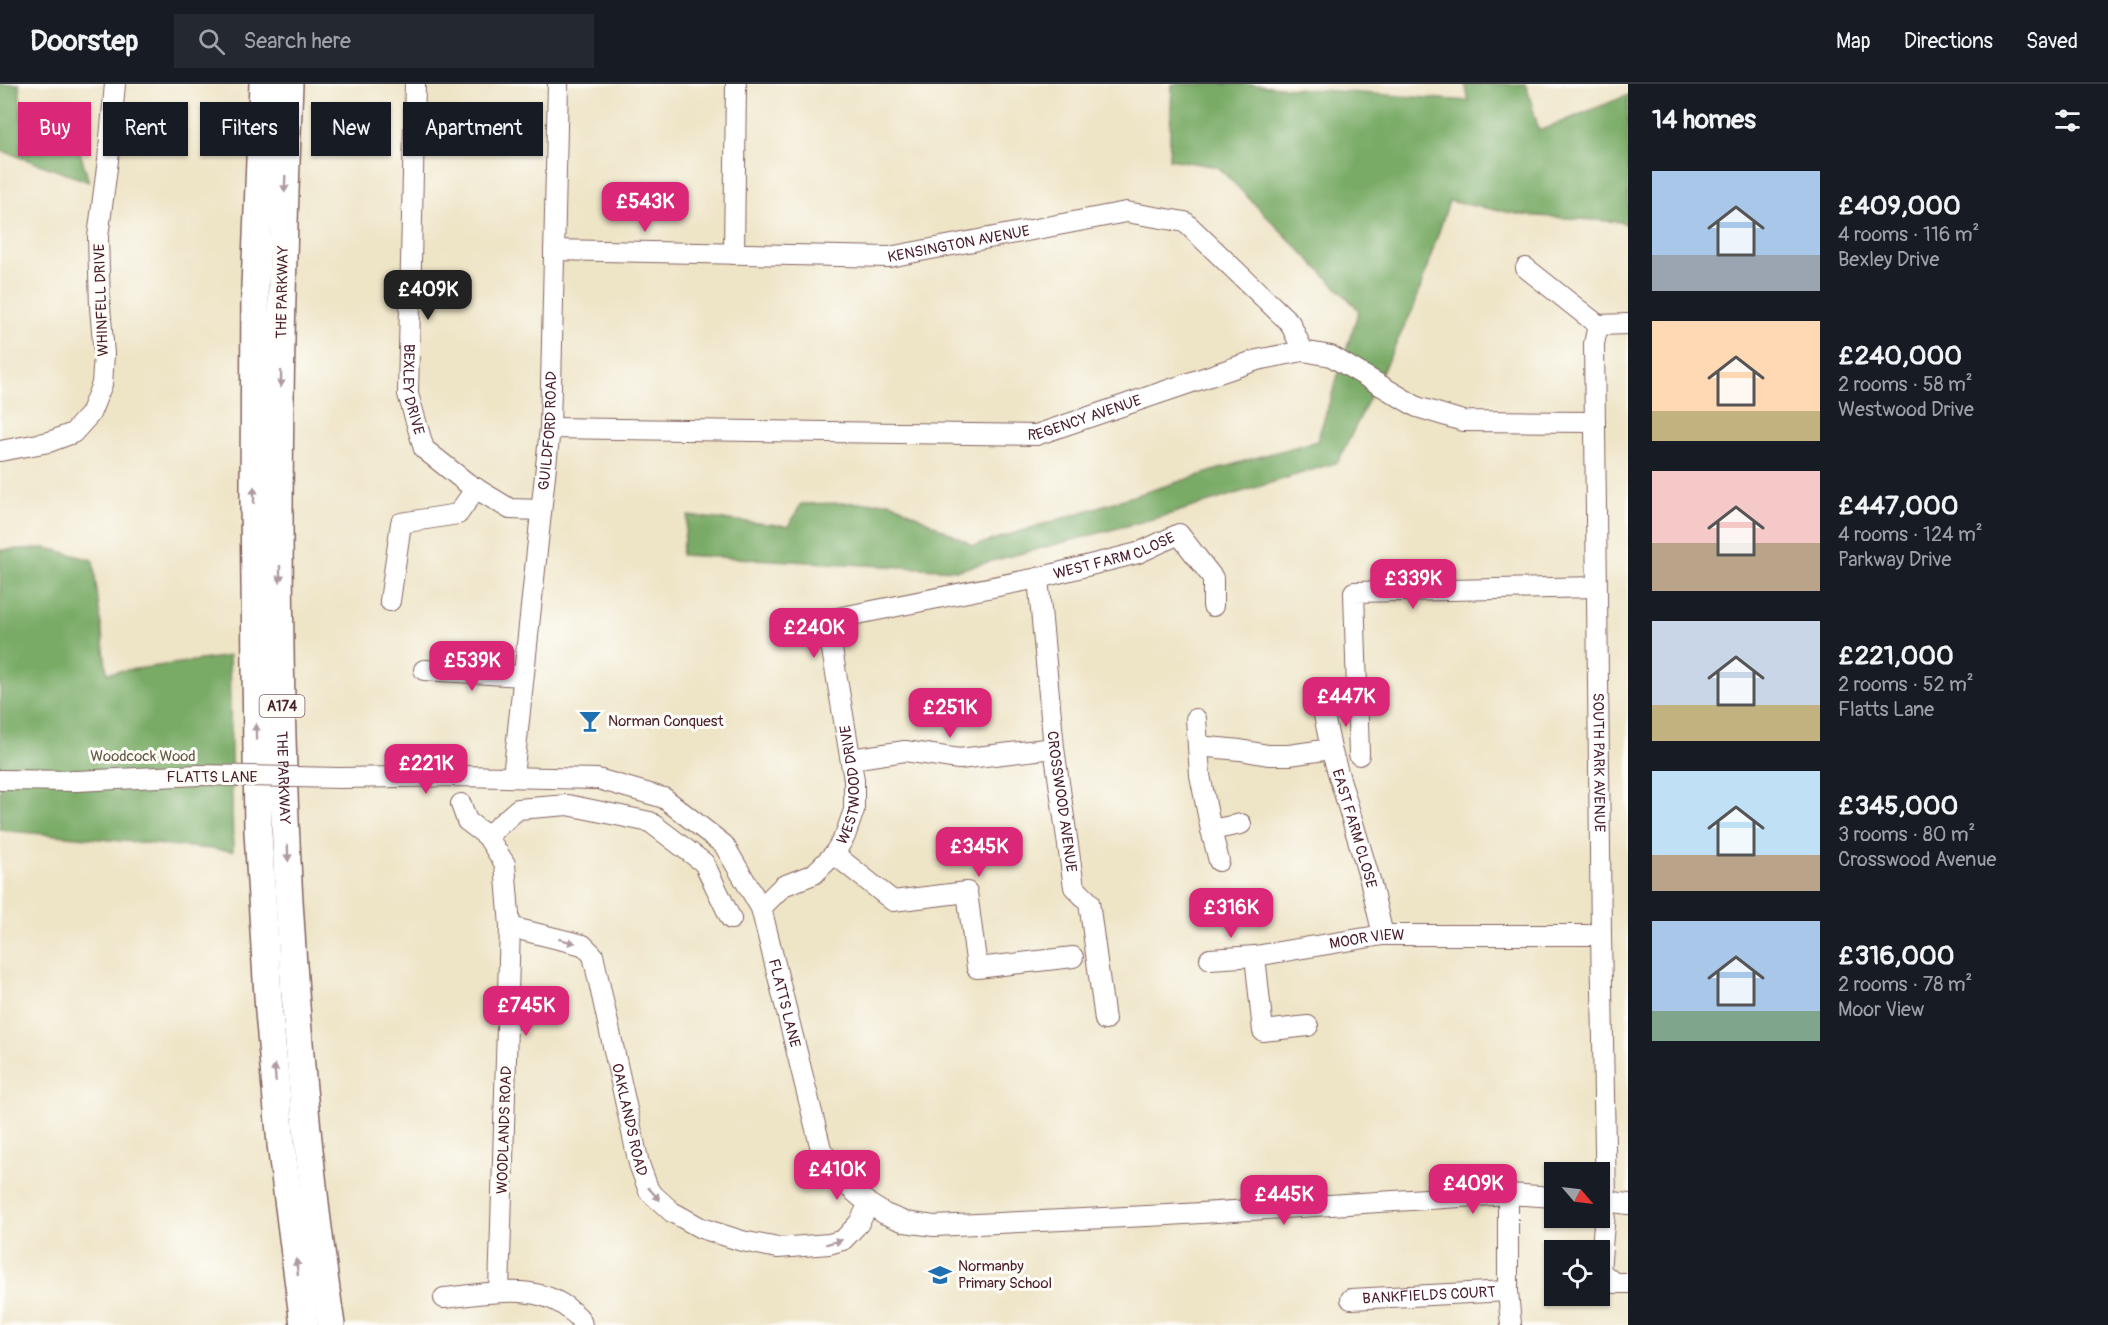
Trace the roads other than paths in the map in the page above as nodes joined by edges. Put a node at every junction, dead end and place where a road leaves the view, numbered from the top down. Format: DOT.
graph roads {
  1 [pos="115,84"];
  2 [pos="263,84"];
  3 [pos="289,84"];
  4 [pos="416,84"];
  5 [pos="558,84"];
  6 [pos="736,84"];
  7 [pos="554,250"];
  8 [pos="734,254"];
  9 [pos="1526,268"];
  10 [pos="1628,324"];
  11 [pos="1598,325"];
  12 [pos="1303,351"];
  13 [pos="1595,422"];
  14 [pos="550,428"];
  15 [pos="0,451"];
  16 [pos="476,488"];
  17 [pos="541,510"];
  18 [pos="1038,578"];
  19 [pos="1596,587"];
  20 [pos="390,601"];
  21 [pos="1213,606"];
  22 [pos="424,670"];
  23 [pos="522,676"];
  24 [pos="1324,715"];
  25 [pos="1196,719"];
  26 [pos="1198,746"];
  27 [pos="1054,748"];
  28 [pos="1331,749"];
  29 [pos="1359,755"];
  30 [pos="851,759"];
  31 [pos="513,777"];
  32 [pos="0,780"];
  33 [pos="626,787"];
  34 [pos="461,804"];
  35 [pos="619,816"];
  36 [pos="1241,824"];
  37 [pos="1211,830"];
  38 [pos="487,836"];
  39 [pos="834,854"];
  40 [pos="1219,861"];
  41 [pos="761,908"];
  42 [pos="731,919"];
  43 [pos="510,927"];
  44 [pos="1383,935"];
  45 [pos="1601,935"];
  46 [pos="1255,956"];
  47 [pos="1072,957"];
  48 [pos="1210,959"];
  49 [pos="1105,1020"];
  50 [pos="1308,1026"];
  51 [pos="1603,1162"];
  52 [pos="1508,1194"];
  53 [pos="1544,1196"];
  54 [pos="1610,1201"];
  55 [pos="869,1204"];
  56 [pos="1628,1204"];
  57 [pos="1602,1228"];
  58 [pos="1628,1283"];
  59 [pos="1508,1290"];
  60 [pos="499,1292"];
  61 [pos="444,1298"];
  62 [pos="1351,1299"];
  63 [pos="304,1325"];
  64 [pos="331,1325"];
  65 [pos="582,1325"];
  66 [pos="1511,1325"];
  1 -- 15 [label="street, WHINFELL DRIVE"];
  63 -- 2 [label="highway, THE PARKWAY / A174, one-way"];
  3 -- 64 [label="highway, THE PARKWAY / A174, one-way"];
  4 -- 16 [label="street, BEXLEY DRIVE"];
  5 -- 7 [label="street, GUILDFORD ROAD"];
  6 -- 8 [label="street"];
  7 -- 8 [label="street, KENSINGTON AVENUE"];
  7 -- 14 [label="street, GUILDFORD ROAD"];
  8 -- 12 [label="street, KENSINGTON AVENUE"];
  9 -- 11 [label="street"];
  10 -- 11 [label="street"];
  11 -- 13 [label="street, SOUTH PARK AVENUE"];
  12 -- 13 [label="street, REGENCY AVENUE"];
  12 -- 14 [label="street, REGENCY AVENUE"];
  13 -- 19 [label="street, SOUTH PARK AVENUE"];
  14 -- 17 [label="street, GUILDFORD ROAD"];
  16 -- 17 [label="street, BEXLEY DRIVE"];
  16 -- 20 [label="street"];
  17 -- 23 [label="street, GUILDFORD ROAD"];
  18 -- 21 [label="street, WEST FARM CLOSE"];
  18 -- 27 [label="street, CROSSWOOD AVENUE"];
  18 -- 30 [label="street, WESTWOOD DRIVE"];
  19 -- 29 [label="street"];
  19 -- 45 [label="street, SOUTH PARK AVENUE"];
  22 -- 23 [label="street"];
  23 -- 31 [label="street, GUILDFORD ROAD"];
  24 -- 28 [label="street"];
  25 -- 26 [label="street"];
  26 -- 28 [label="street, EAST FARM CLOSE"];
  26 -- 37 [label="street"];
  27 -- 30 [label="street"];
  27 -- 49 [label="street, CROSSWOOD AVENUE"];
  28 -- 44 [label="street, EAST FARM CLOSE"];
  30 -- 39 [label="street, WESTWOOD DRIVE"];
  31 -- 32 [label="street, FLATTS LANE, bridge"];
  31 -- 33 [label="street, FLATTS LANE"];
  33 -- 35 [label="street"];
  33 -- 41 [label="street, FLATTS LANE"];
  34 -- 38 [label="street, WOODLANDS ROAD"];
  35 -- 38 [label="street"];
  35 -- 42 [label="street"];
  36 -- 37 [label="street"];
  37 -- 40 [label="street"];
  38 -- 43 [label="street, WOODLANDS ROAD"];
  39 -- 41 [label="street, WESTWOOD DRIVE"];
  39 -- 47 [label="street"];
  41 -- 55 [label="street, FLATTS LANE"];
  43 -- 55 [label="street, OAKLANDS ROAD, one-way"];
  43 -- 60 [label="street, WOODLANDS ROAD"];
  44 -- 45 [label="street, MOOR VIEW"];
  44 -- 46 [label="street, MOOR VIEW"];
  45 -- 51 [label="street, SOUTH PARK AVENUE"];
  46 -- 48 [label="street, MOOR VIEW"];
  46 -- 50 [label="street"];
  52 -- 53 [label="street, FLATTS LANE"];
  52 -- 55 [label="street, FLATTS LANE"];
  52 -- 59 [label="street"];
  54 -- 56 [label="street"];
  57 -- 58 [label="street, SOUTH PARK AVENUE"];
  59 -- 62 [label="street, BANKFIELDS COURT"];
  59 -- 66 [label="street"];
  60 -- 61 [label="street"];
  60 -- 65 [label="street"];
}
